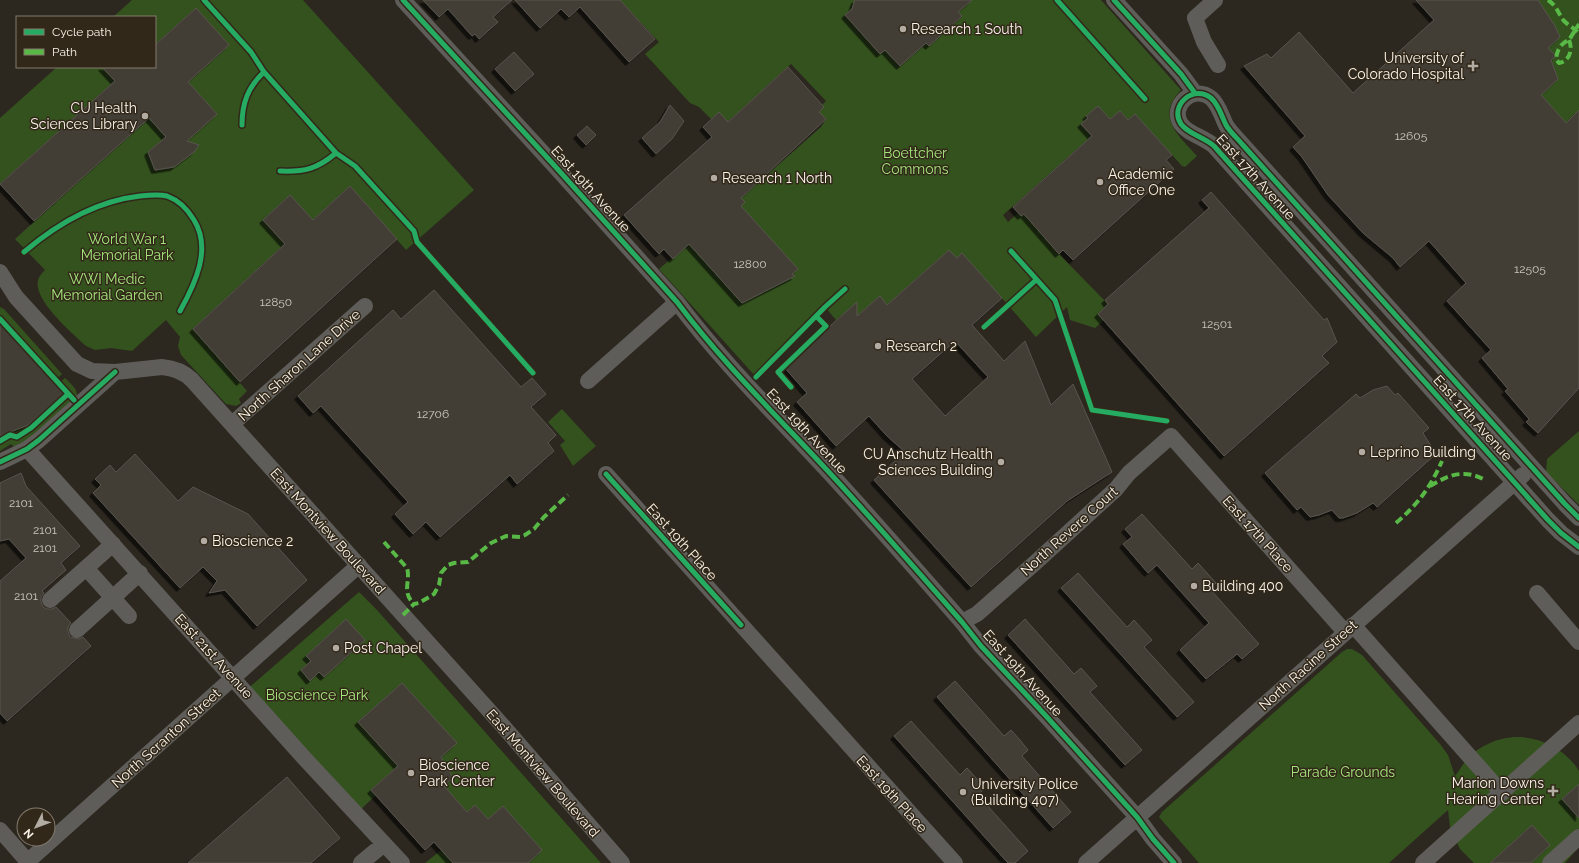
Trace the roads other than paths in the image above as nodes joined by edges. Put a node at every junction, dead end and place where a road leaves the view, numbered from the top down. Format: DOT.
graph roads {
  1 [pos="403,0"];
  2 [pos="1114,0"];
  3 [pos="1215,0"];
  4 [pos="1218,65"];
  5 [pos="1195,93"];
  6 [pos="3,282"];
  7 [pos="677,302"];
  8 [pos="365,306"];
  9 [pos="1403,324"];
  10 [pos="1386,339"];
  11 [pos="115,372"];
  12 [pos="588,381"];
  13 [pos="232,424"];
  14 [pos="1171,436"];
  15 [pos="27,449"];
  16 [pos="0,462"];
  17 [pos="1531,467"];
  18 [pos="606,474"];
  19 [pos="1514,482"];
  20 [pos="1579,518"];
  21 [pos="113,544"];
  22 [pos="1579,547"];
  23 [pos="359,565"];
  24 [pos="86,568"];
  25 [pos="140,573"];
  26 [pos="1537,593"];
  27 [pos="113,598"];
  28 [pos="50,600"];
  29 [pos="129,616"];
  30 [pos="962,622"];
  31 [pos="1349,628"];
  32 [pos="77,630"];
  33 [pos="1579,642"];
  34 [pos="233,677"];
  35 [pos="1579,723"];
  36 [pos="1502,793"];
  37 [pos="1138,818"];
  38 [pos="0,830"];
  39 [pos="1579,837"];
  40 [pos="384,844"];
  41 [pos="27,863"];
  42 [pos="361,863"];
  43 [pos="402,863"];
  44 [pos="622,863"];
  45 [pos="955,863"];
  46 [pos="1086,863"];
  47 [pos="1174,863"];
  48 [pos="1423,863"];
  49 [pos="1550,863"];
  1 -- 7 [label="street, East 19th Avenue"];
  2 -- 5 [label="street"];
  3 -- 4 [label="street"];
  5 -- 9 [label="street, East 17th Avenue"];
  5 -- 10 [label="street, East 17th Avenue"];
  6 -- 11 [label="street, East Montview Boulevard"];
  7 -- 12 [label="street"];
  7 -- 30 [label="street, East 19th Avenue"];
  8 -- 13 [label="street, North Sharon Lane Drive"];
  9 -- 10 [label="street"];
  9 -- 17 [label="street, East 17th Avenue"];
  10 -- 19 [label="street, East 17th Avenue"];
  11 -- 13 [label="street, East Montview Boulevard"];
  11 -- 15 [label="street"];
  13 -- 23 [label="street, East Montview Boulevard"];
  14 -- 30 [label="street, North Revere Court"];
  14 -- 31 [label="street, East 17th Place"];
  15 -- 16 [label="street"];
  15 -- 21 [label="street, East 21st Avenue"];
  17 -- 19 [label="street, North Racine Street"];
  17 -- 20 [label="street, East 17th Avenue"];
  18 -- 45 [label="street, East 19th Place"];
  19 -- 22 [label="street, East 17th Avenue"];
  19 -- 31 [label="street, North Racine Street"];
  21 -- 24 [label="street"];
  21 -- 25 [label="street, East 21st Avenue"];
  23 -- 34 [label="street, North Scranton Street"];
  23 -- 44 [label="street, East Montview Boulevard"];
  24 -- 27 [label="street"];
  24 -- 28 [label="street"];
  25 -- 27 [label="street"];
  25 -- 34 [label="street, East 21st Avenue"];
  26 -- 33 [label="street"];
  27 -- 29 [label="street"];
  27 -- 32 [label="street"];
  30 -- 37 [label="street, East 19th Avenue"];
  31 -- 36 [label="street, East 17th Place"];
  31 -- 37 [label="street, North Racine Street"];
  34 -- 40 [label="street, East 21st Avenue"];
  34 -- 41 [label="street, North Scranton Street"];
  35 -- 36 [label="street"];
  36 -- 48 [label="street"];
  37 -- 46 [label="street, North Racine Street"];
  37 -- 47 [label="street, East 19th Avenue"];
  38 -- 41 [label="street"];
  39 -- 49 [label="street"];
  40 -- 42 [label="street"];
  40 -- 43 [label="street, East 21st Avenue"];
}
